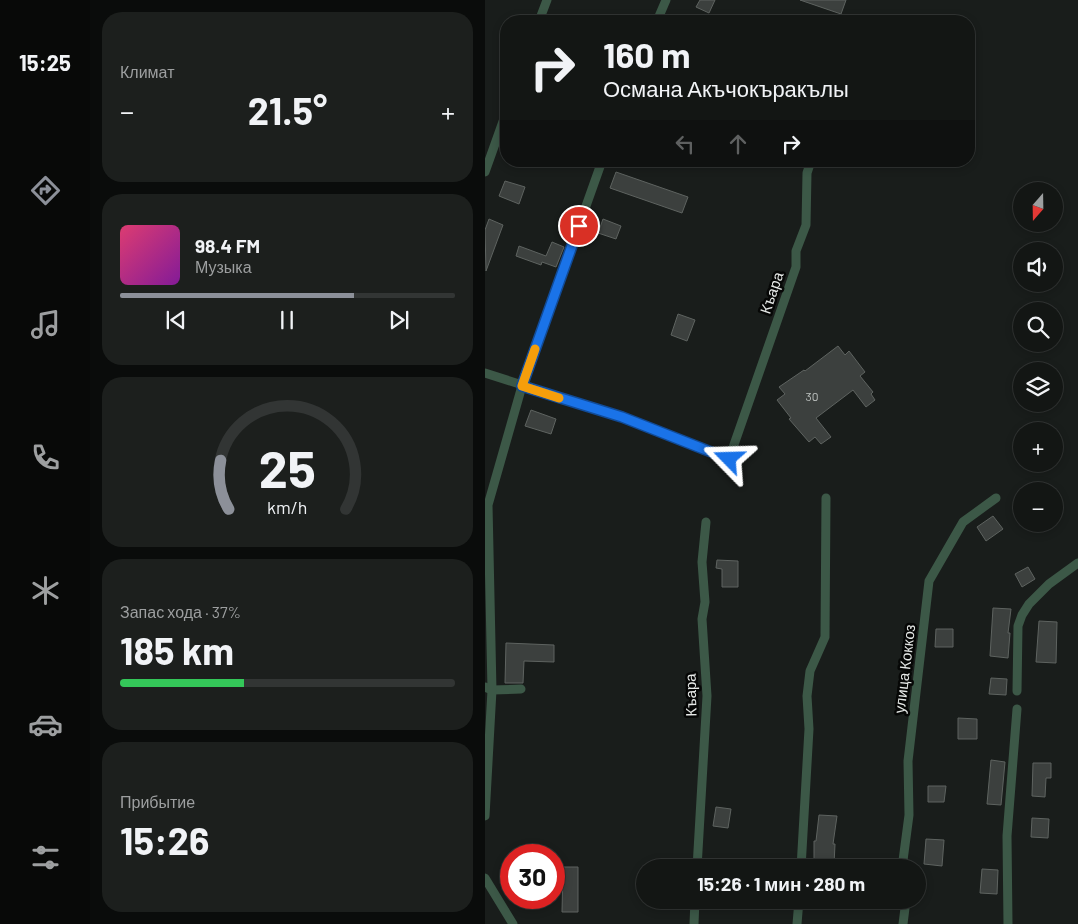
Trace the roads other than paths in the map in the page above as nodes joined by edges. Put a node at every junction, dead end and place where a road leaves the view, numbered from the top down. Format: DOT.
graph roads {
  1 [pos="547,0"];
  2 [pos="667,0"];
  3 [pos="541,15"];
  4 [pos="660,15"];
  5 [pos="500,130"];
  6 [pos="600,167"];
  7 [pos="810,167"];
  8 [pos="485,172"];
  9 [pos="485,373"];
  10 [pos="522,386"];
  11 [pos="826,498"];
  12 [pos="996,498"];
  13 [pos="705,522"];
  14 [pos="1078,563"];
  15 [pos="489,688"];
  16 [pos="521,689"];
  17 [pos="1017,691"];
  18 [pos="1017,709"];
  19 [pos="485,816"];
  20 [pos="698,859"];
  21 [pos="802,859"];
  22 [pos="903,859"];
  23 [pos="485,878"];
  24 [pos="695,909"];
  25 [pos="798,909"];
  26 [pos="904,909"];
  27 [pos="513,924"];
  28 [pos="694,924"];
  29 [pos="797,924"];
  30 [pos="903,924"];
  31 [pos="1008,924"];
  1 -- 3 [label="street"];
  2 -- 4 [label="street"];
  5 -- 8 [label="street"];
  6 -- 10 [label="street"];
  7 -- 10 [label="street, Къара"];
  9 -- 10 [label="street"];
  10 -- 15 [label="street"];
  11 -- 21 [label="street"];
  12 -- 22 [label="street, улица Коккоз"];
  13 -- 20 [label="street, Къара"];
  14 -- 17 [label="street"];
  15 -- 16 [label="street"];
  15 -- 19 [label="street"];
  18 -- 31 [label="street"];
  23 -- 27 [label="street"];
  24 -- 28 [label="street"];
  25 -- 29 [label="street"];
  26 -- 30 [label="street"];
}
